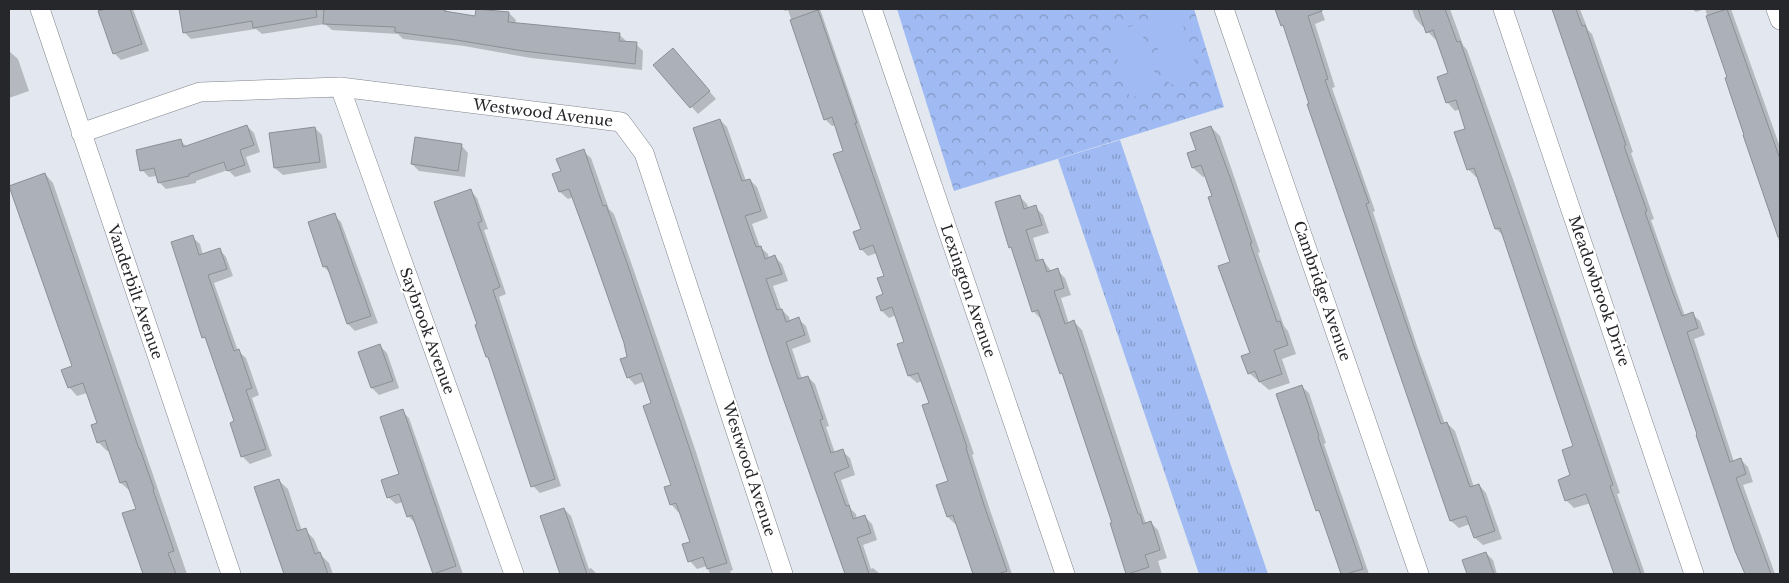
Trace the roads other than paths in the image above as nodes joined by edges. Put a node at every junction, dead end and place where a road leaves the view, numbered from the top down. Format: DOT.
graph roads {
  1 [pos="40,9"];
  2 [pos="872,9"];
  3 [pos="1224,9"];
  4 [pos="1503,9"];
  5 [pos="1776,9"];
  6 [pos="1780,20"];
  7 [pos="340,87"];
  8 [pos="81,133"];
  9 [pos="231,574"];
  10 [pos="514,574"];
  11 [pos="783,574"];
  12 [pos="1065,574"];
  13 [pos="1419,574"];
  14 [pos="1694,574"];
  1 -- 8 [label="street, Vanderbilt Avenue"];
  2 -- 12 [label="street, Lexington Avenue"];
  3 -- 13 [label="street, Cambridge Avenue"];
  4 -- 14 [label="street, Meadowbrook Drive"];
  5 -- 6 [label="street"];
  7 -- 8 [label="street, Westwood Avenue"];
  7 -- 10 [label="street, Saybrook Avenue"];
  7 -- 11 [label="street, Westwood Avenue"];
  8 -- 9 [label="street, Vanderbilt Avenue"];
}
